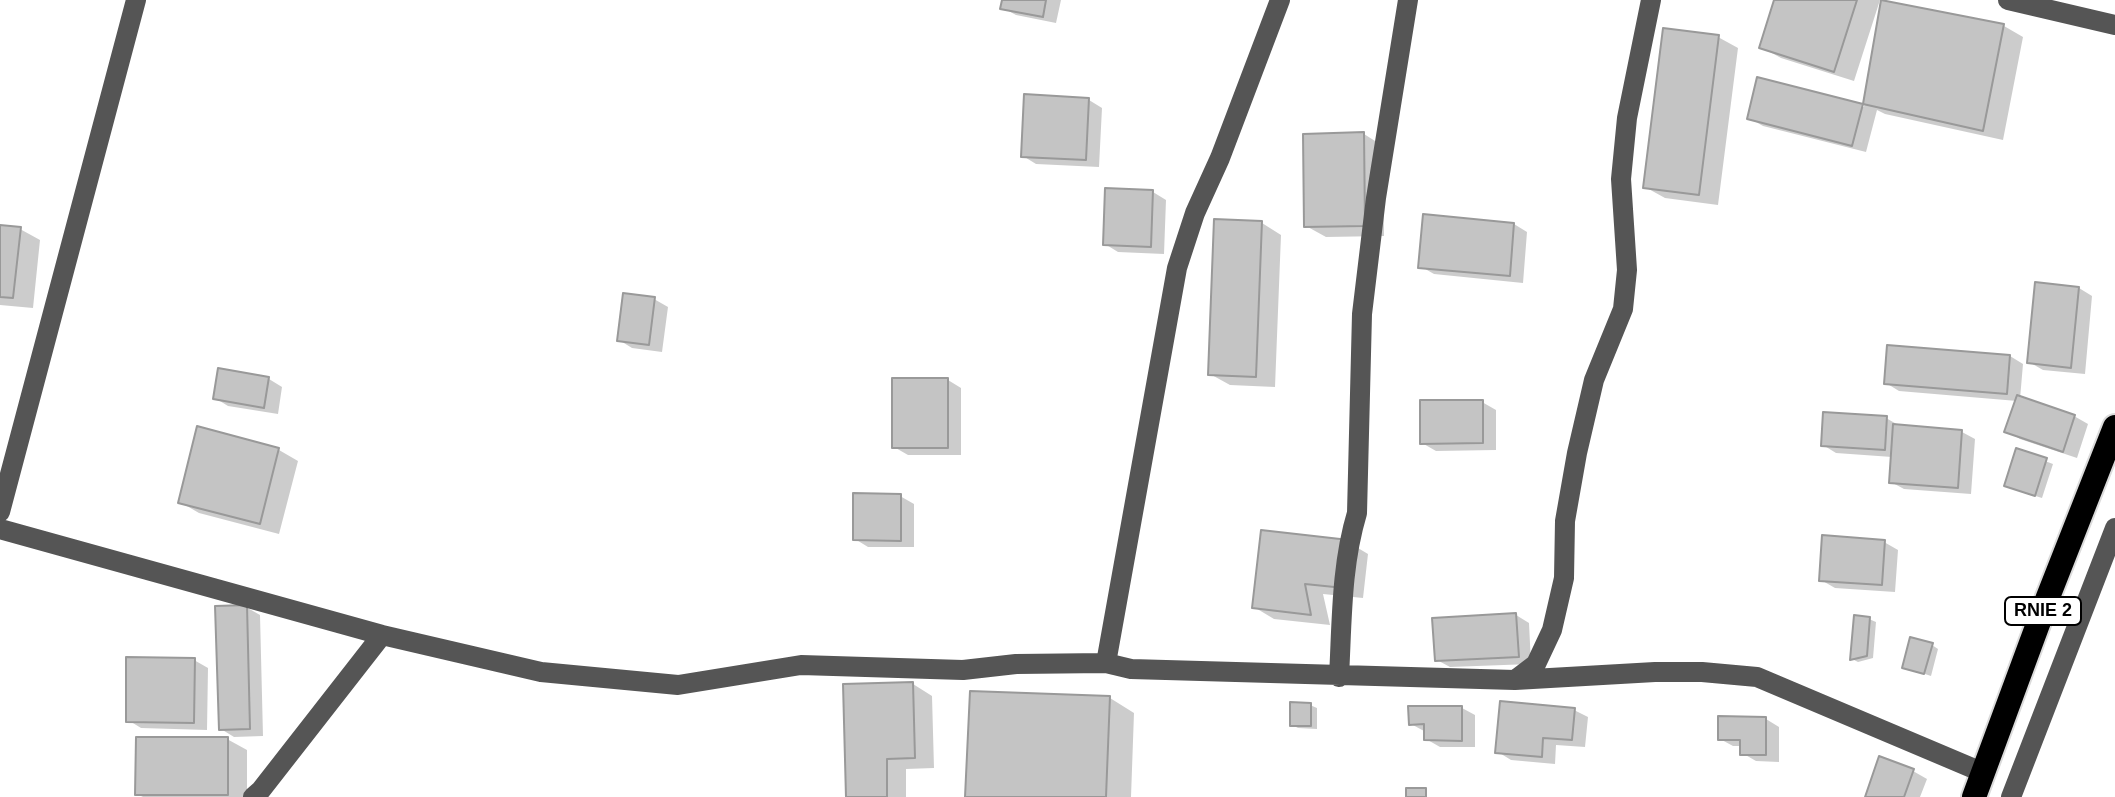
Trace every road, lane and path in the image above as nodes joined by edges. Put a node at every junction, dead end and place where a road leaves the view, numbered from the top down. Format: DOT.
graph roads {
  1 [pos="136,0"];
  2 [pos="1280,0"];
  3 [pos="1408,0"];
  4 [pos="1651,0"];
  5 [pos="2008,0"];
  6 [pos="2115,25"];
  7 [pos="2115,427"];
  8 [pos="0,512"];
  9 [pos="2115,528"];
  10 [pos="0,529"];
  11 [pos="382,635"];
  12 [pos="1106,663"];
  13 [pos="1339,677"];
  14 [pos="1515,680"];
  15 [pos="1984,773"];
  16 [pos="253,797"];
  17 [pos="1974,797"];
  18 [pos="2011,797"];
  1 -- 8 [label="street"];
  2 -- 12 [label="street"];
  3 -- 13 [label="street"];
  4 -- 14 [label="street"];
  5 -- 6 [label="street"];
  7 -- 15 [label="highway, RNIE 2 / RNIE 2"];
  9 -- 18 [label="street"];
  10 -- 11 [label="street"];
  11 -- 12 [label="street"];
  11 -- 16 [label="street"];
  12 -- 13 [label="street"];
  13 -- 14 [label="street"];
  14 -- 15 [label="street"];
  15 -- 17 [label="highway, RNIE 2 / RNIE 2"];
}
